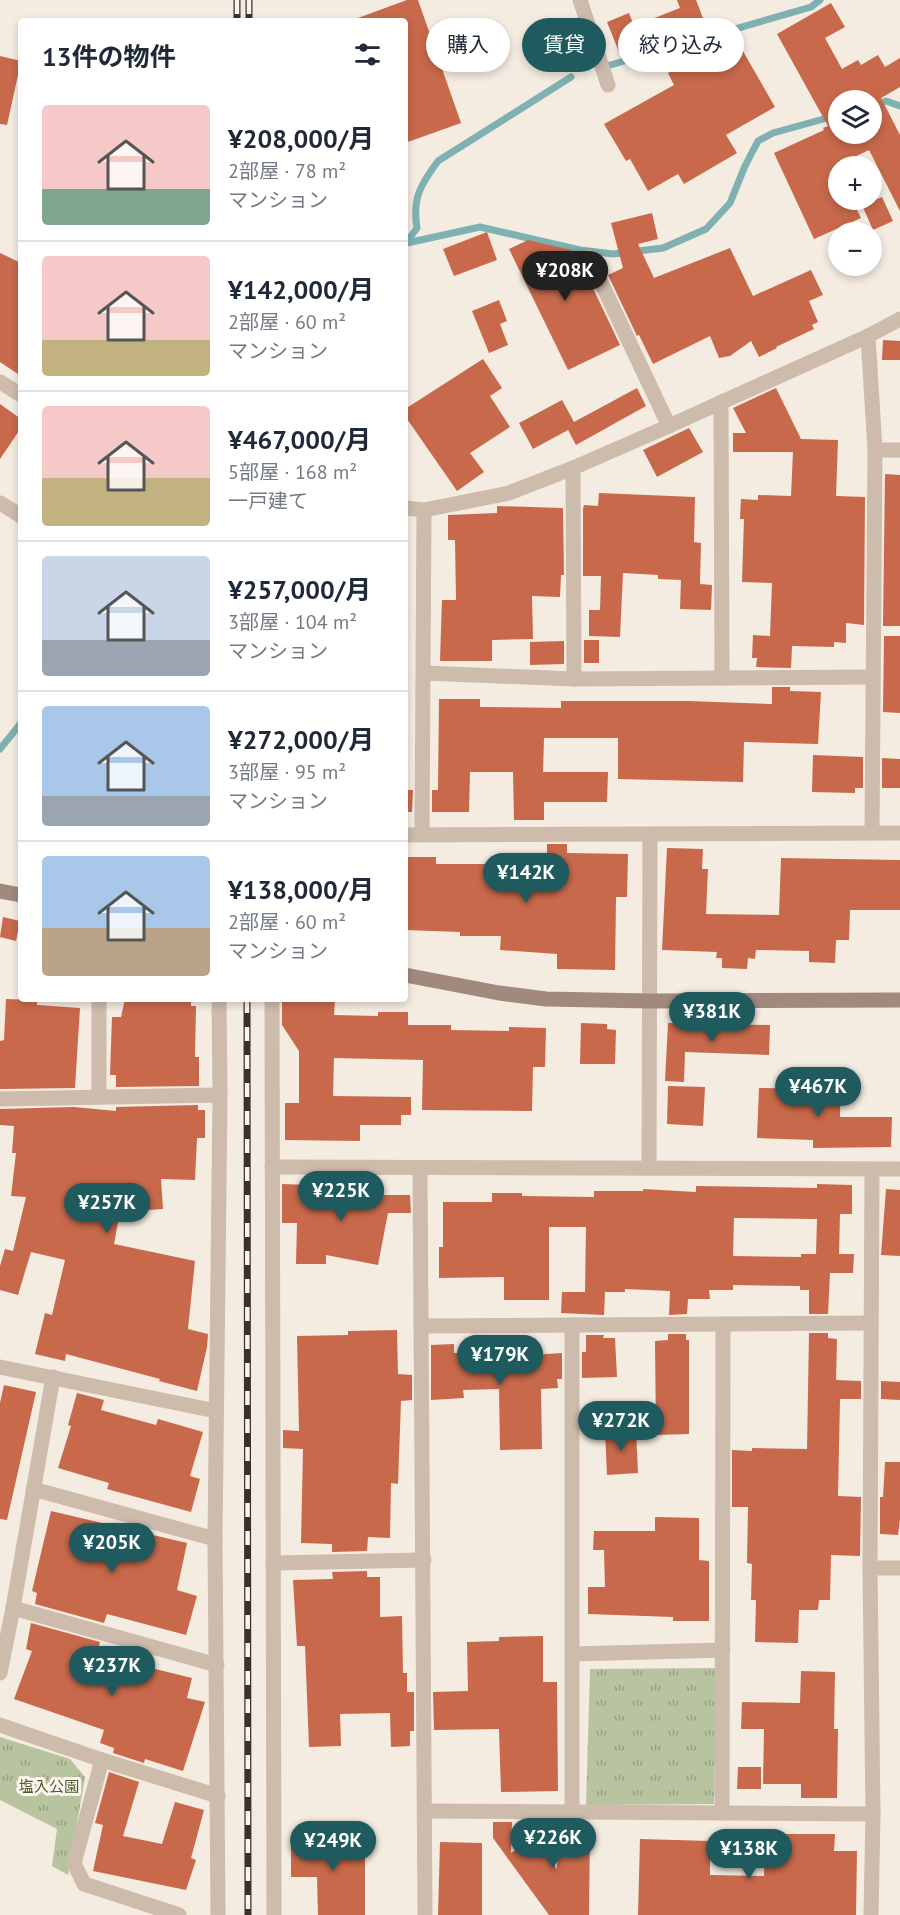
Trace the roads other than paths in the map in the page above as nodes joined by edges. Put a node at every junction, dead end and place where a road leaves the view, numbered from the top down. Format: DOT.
graph roads {
  1 [pos="580,0"];
  2 [pos="608,85"];
  3 [pos="589,257"];
  4 [pos="900,319"];
  5 [pos="867,336"];
  6 [pos="0,382"];
  7 [pos="18,393"];
  8 [pos="721,402"];
  9 [pos="669,426"];
  10 [pos="875,450"];
  11 [pos="900,450"];
  12 [pos="573,468"];
  13 [pos="0,503"];
  14 [pos="408,508"];
  15 [pos="424,510"];
  16 [pos="18,514"];
  17 [pos="424,673"];
  18 [pos="873,677"];
  19 [pos="722,678"];
  20 [pos="574,679"];
  21 [pos="872,832"];
  22 [pos="900,833"];
  23 [pos="408,834"];
  24 [pos="422,834"];
  25 [pos="650,835"];
  26 [pos="0,891"];
  27 [pos="18,894"];
  28 [pos="408,976"];
  29 [pos="900,1000"];
  30 [pos="649,1001"];
  31 [pos="99,1002"];
  32 [pos="219,1002"];
  33 [pos="272,1002"];
  34 [pos="220,1095"];
  35 [pos="99,1097"];
  36 [pos="0,1099"];
  37 [pos="272,1167"];
  38 [pos="420,1167"];
  39 [pos="649,1168"];
  40 [pos="872,1169"];
  41 [pos="900,1169"];
  42 [pos="871,1323"];
  43 [pos="723,1324"];
  44 [pos="572,1325"];
  45 [pos="421,1326"];
  46 [pos="0,1367"];
  47 [pos="53,1377"];
  48 [pos="216,1411"];
  49 [pos="33,1489"];
  50 [pos="215,1539"];
  51 [pos="424,1560"];
  52 [pos="273,1563"];
  53 [pos="870,1568"];
  54 [pos="900,1568"];
  55 [pos="13,1608"];
  56 [pos="723,1650"];
  57 [pos="573,1654"];
  58 [pos="217,1665"];
  59 [pos="0,1673"];
  60 [pos="0,1725"];
  61 [pos="102,1760"];
  62 [pos="218,1796"];
  63 [pos="425,1811"];
  64 [pos="572,1812"];
  65 [pos="722,1813"];
  66 [pos="873,1814"];
  67 [pos="179,1915"];
  68 [pos="218,1915"];
  69 [pos="274,1915"];
  70 [pos="425,1915"];
  71 [pos="871,1915"];
  1 -- 2 [label="street"];
  3 -- 9 [label="street"];
  4 -- 5 [label="street"];
  5 -- 8 [label="street"];
  5 -- 10 [label="street"];
  6 -- 7 [label="street"];
  8 -- 9 [label="street"];
  8 -- 19 [label="street"];
  9 -- 12 [label="street"];
  10 -- 11 [label="street"];
  10 -- 18 [label="street"];
  12 -- 15 [label="street"];
  12 -- 20 [label="street"];
  13 -- 16 [label="street"];
  14 -- 15 [label="street"];
  15 -- 17 [label="street"];
  17 -- 20 [label="street"];
  17 -- 24 [label="street"];
  18 -- 19 [label="street"];
  18 -- 21 [label="street"];
  19 -- 20 [label="street"];
  21 -- 22 [label="street"];
  21 -- 25 [label="street"];
  23 -- 24 [label="street"];
  24 -- 25 [label="street"];
  25 -- 30 [label="street"];
  26 -- 27 [label="street"];
  28 -- 30 [label="street"];
  29 -- 30 [label="street"];
  30 -- 39 [label="street"];
  31 -- 35 [label="street"];
  32 -- 34 [label="street"];
  33 -- 37 [label="street"];
  34 -- 35 [label="street"];
  34 -- 48 [label="street"];
  35 -- 36 [label="street"];
  37 -- 38 [label="street"];
  37 -- 52 [label="street"];
  38 -- 39 [label="street"];
  38 -- 45 [label="street"];
  39 -- 40 [label="street"];
  40 -- 41 [label="street"];
  40 -- 42 [label="street"];
  42 -- 43 [label="street"];
  42 -- 53 [label="street"];
  43 -- 44 [label="street"];
  43 -- 56 [label="street"];
  44 -- 45 [label="street"];
  44 -- 57 [label="street"];
  45 -- 51 [label="street"];
  46 -- 47 [label="street"];
  47 -- 48 [label="street"];
  47 -- 49 [label="street"];
  48 -- 50 [label="street"];
  49 -- 50 [label="street"];
  49 -- 55 [label="street"];
  50 -- 58 [label="street"];
  51 -- 52 [label="street"];
  51 -- 63 [label="street"];
  52 -- 69 [label="street"];
  53 -- 54 [label="street"];
  53 -- 66 [label="street"];
  55 -- 58 [label="street"];
  55 -- 59 [label="street"];
  56 -- 57 [label="street"];
  56 -- 65 [label="street"];
  57 -- 64 [label="street"];
  58 -- 62 [label="street"];
  60 -- 61 [label="street"];
  61 -- 62 [label="street"];
  61 -- 67 [label="street"];
  62 -- 68 [label="street"];
  63 -- 64 [label="street"];
  63 -- 70 [label="street"];
  64 -- 65 [label="street"];
  65 -- 66 [label="street"];
  66 -- 71 [label="street"];
}
